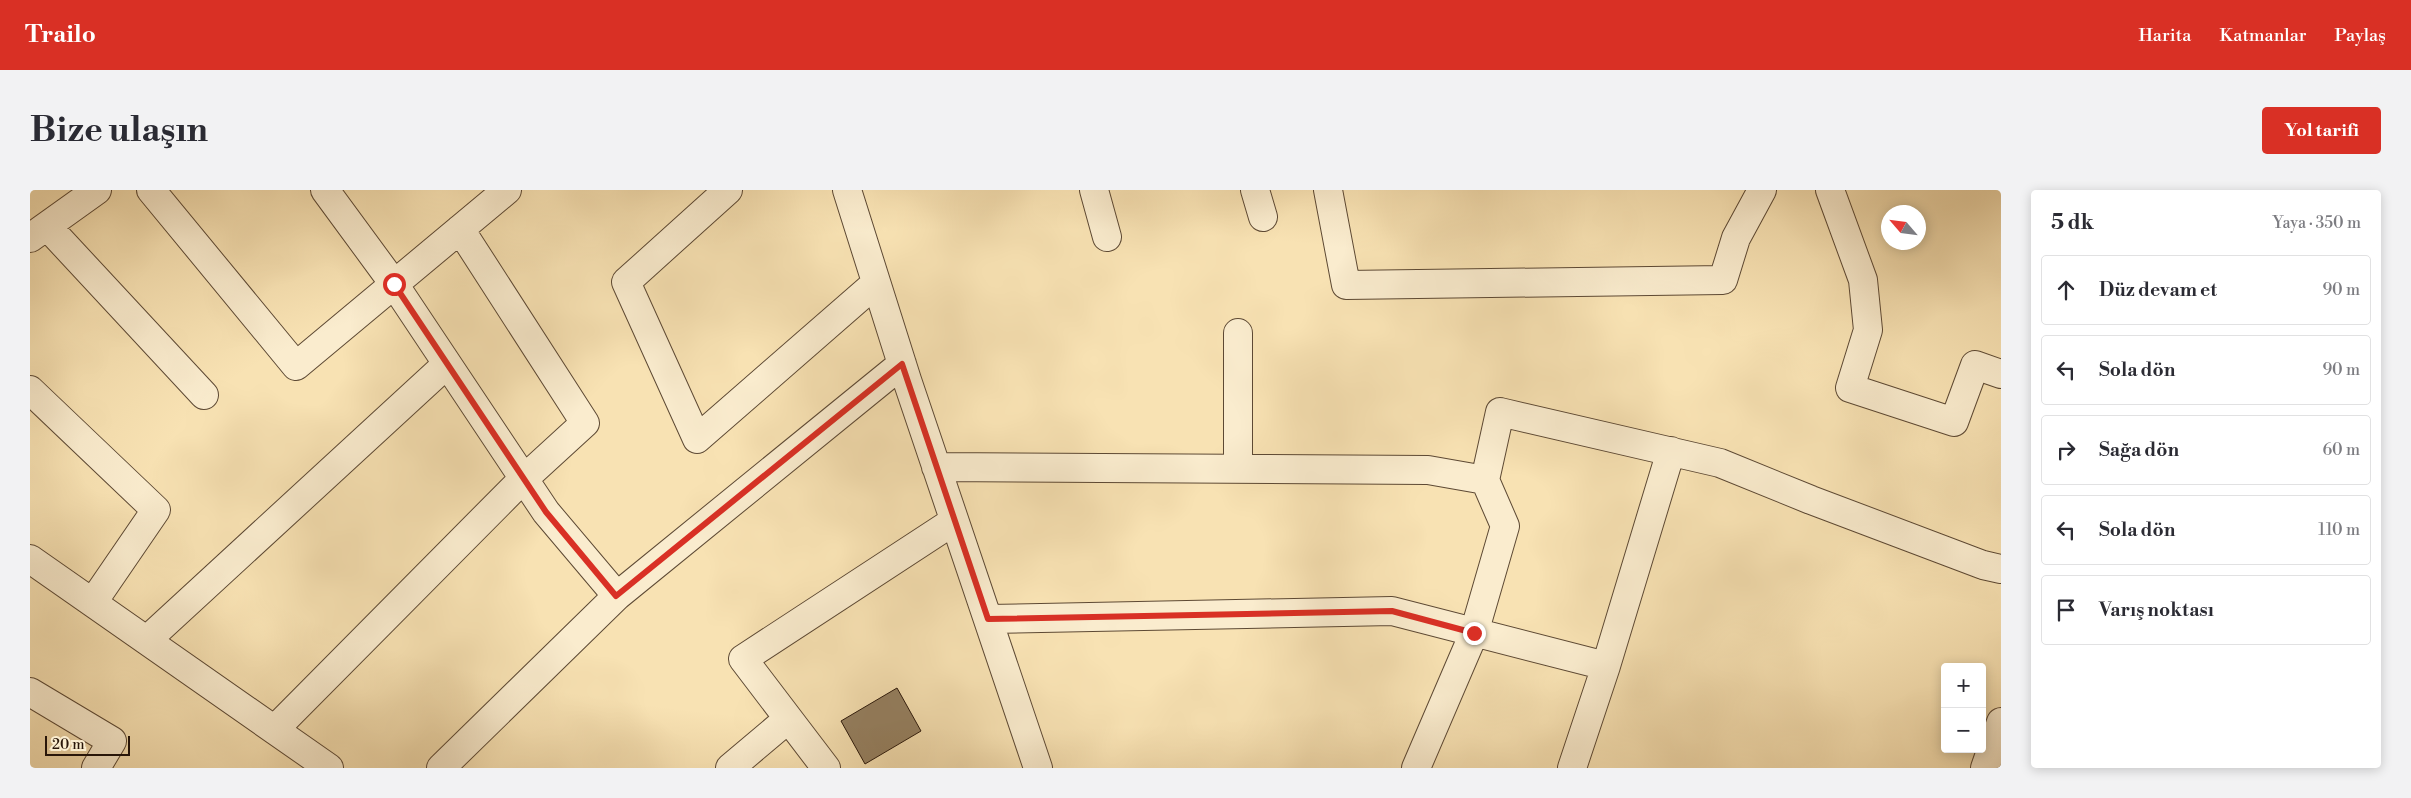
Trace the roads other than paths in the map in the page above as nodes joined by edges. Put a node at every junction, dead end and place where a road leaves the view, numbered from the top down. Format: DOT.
graph roads {
  1 [pos="97,190"];
  2 [pos="151,190"];
  3 [pos="324,190"];
  4 [pos="507,190"];
  5 [pos="728,190"];
  6 [pos="847,190"];
  7 [pos="1094,190"];
  8 [pos="1255,190"];
  9 [pos="1328,190"];
  10 [pos="1762,190"];
  11 [pos="1830,190"];
  12 [pos="1263,217"];
  13 [pos="460,229"];
  14 [pos="39,232"];
  15 [pos="1107,237"];
  16 [pos="876,283"];
  17 [pos="394,284"];
  18 [pos="1238,333"];
  19 [pos="447,364"];
  20 [pos="902,364"];
  21 [pos="2001,374"];
  22 [pos="30,390"];
  23 [pos="204,395"];
  24 [pos="1671,451"];
  25 [pos="936,468"];
  26 [pos="1238,468"];
  27 [pos="524,479"];
  28 [pos="1485,480"];
  29 [pos="954,520"];
  30 [pos="30,559"];
  31 [pos="2001,569"];
  32 [pos="616,596"];
  33 [pos="93,602"];
  34 [pos="988,619"];
  35 [pos="1474,633"];
  36 [pos="147,640"];
  37 [pos="1606,666"];
  38 [pos="30,692"];
  39 [pos="788,719"];
  40 [pos="2001,722"];
  41 [pos="275,729"];
  42 [pos="446,767"];
  43 [pos="96,768"];
  44 [pos="329,768"];
  45 [pos="730,768"];
  46 [pos="826,768"];
  47 [pos="1038,768"];
  48 [pos="1416,768"];
  49 [pos="1572,768"];
  50 [pos="1985,768"];
  1 -- 14 [label="street"];
  2 -- 17 [label="street"];
  3 -- 17 [label="street"];
  4 -- 13 [label="street"];
  5 -- 16 [label="street"];
  6 -- 16 [label="street"];
  7 -- 15 [label="street"];
  8 -- 12 [label="street"];
  9 -- 10 [label="street"];
  11 -- 21 [label="street"];
  13 -- 17 [label="street"];
  13 -- 27 [label="street"];
  14 -- 23 [label="street"];
  16 -- 20 [label="street"];
  17 -- 19 [label="street"];
  18 -- 26 [label="street"];
  19 -- 27 [label="street"];
  19 -- 36 [label="street"];
  20 -- 25 [label="street"];
  20 -- 32 [label="street"];
  22 -- 33 [label="street"];
  24 -- 28 [label="street"];
  24 -- 31 [label="street"];
  24 -- 37 [label="street"];
  25 -- 26 [label="street"];
  25 -- 29 [label="street"];
  26 -- 28 [label="street"];
  27 -- 32 [label="street"];
  27 -- 41 [label="street"];
  28 -- 35 [label="street"];
  29 -- 34 [label="street"];
  29 -- 39 [label="street"];
  30 -- 33 [label="street"];
  32 -- 42 [label="street"];
  33 -- 36 [label="street"];
  34 -- 35 [label="street"];
  34 -- 47 [label="street"];
  35 -- 37 [label="street"];
  35 -- 48 [label="street"];
  36 -- 41 [label="street"];
  37 -- 49 [label="street"];
  38 -- 43 [label="street"];
  39 -- 45 [label="street"];
  39 -- 46 [label="street"];
  40 -- 50 [label="street"];
  41 -- 44 [label="street"];
}
